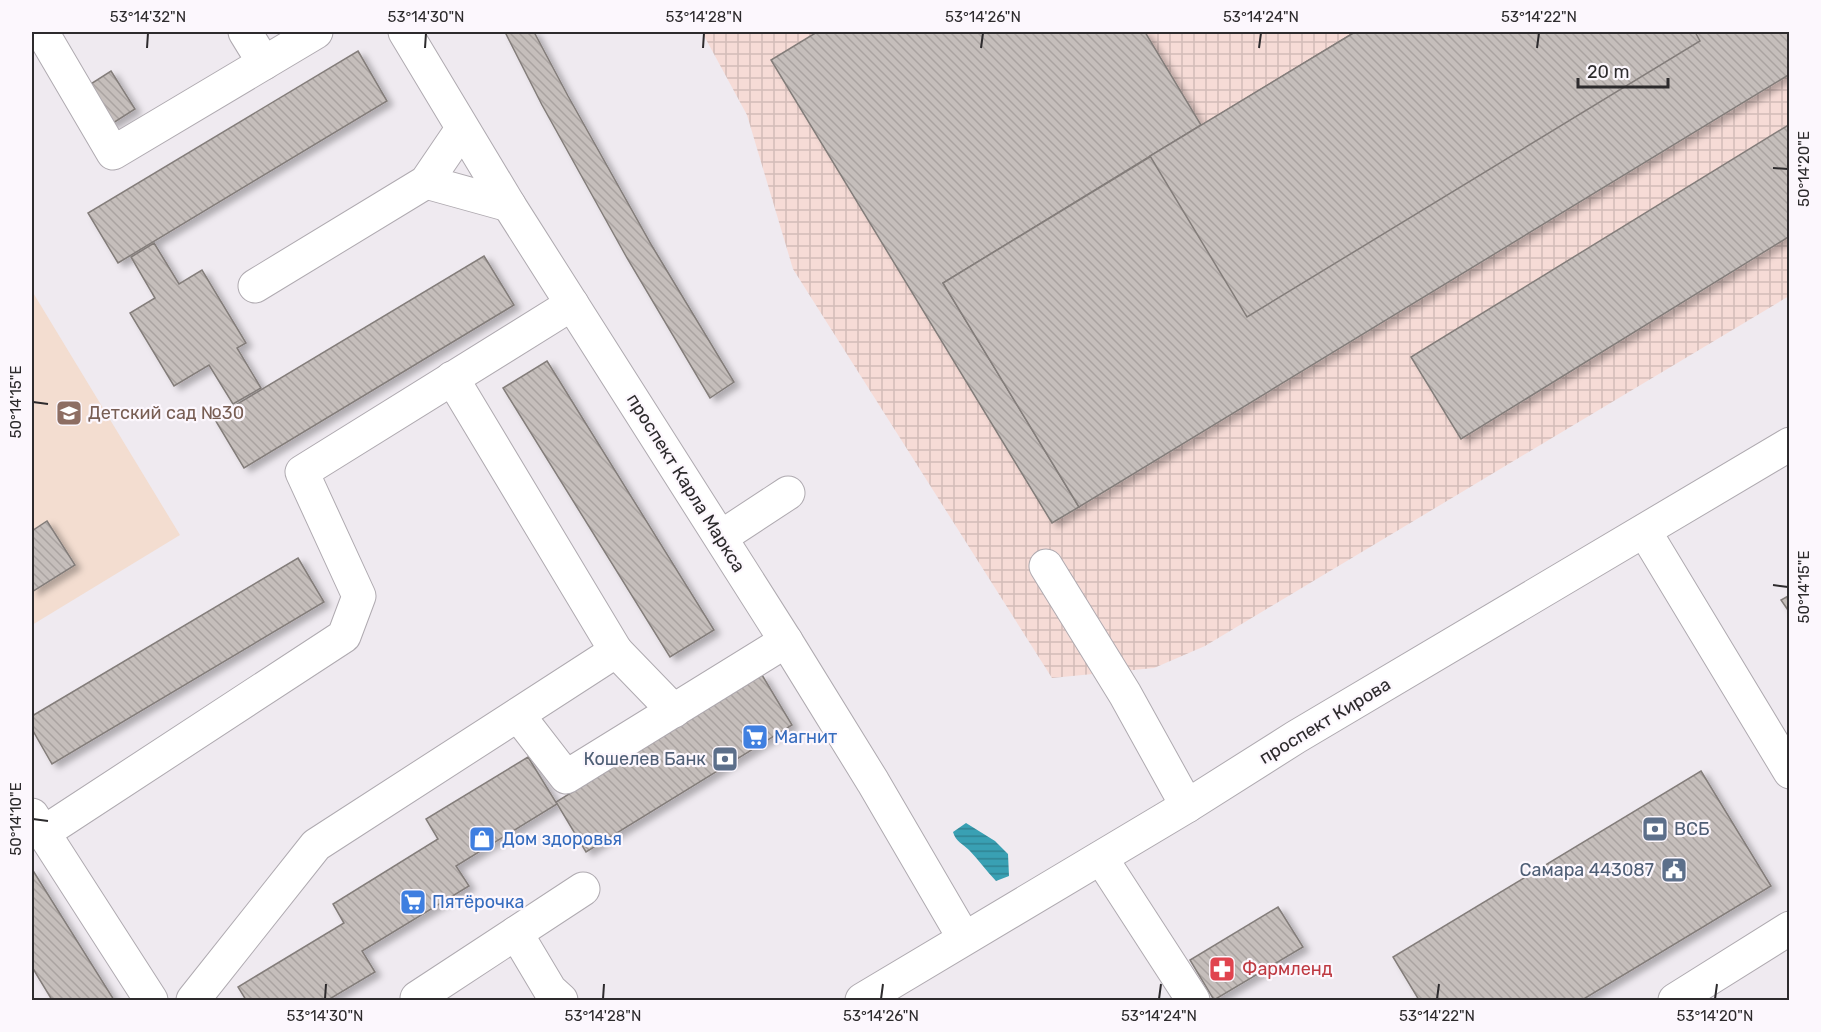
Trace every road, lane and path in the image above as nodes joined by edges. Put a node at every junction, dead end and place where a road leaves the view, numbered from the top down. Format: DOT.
graph roads {
  1 [pos="42,32"];
  2 [pos="245,32"];
  3 [pos="316,32"];
  4 [pos="412,34"];
  5 [pos="264,63"];
  6 [pos="462,129"];
  7 [pos="426,182"];
  8 [pos="509,205"];
  9 [pos="255,285"];
  10 [pos="572,304"];
  11 [pos="452,378"];
  12 [pos="1790,444"];
  13 [pos="788,493"];
  14 [pos="1645,532"];
  15 [pos="721,537"];
  16 [pos="1046,566"];
  17 [pos="786,641"];
  18 [pos="616,651"];
  19 [pos="674,711"];
  20 [pos="518,715"];
  21 [pos="1790,772"];
  22 [pos="1187,806"];
  23 [pos="37,824"];
  24 [pos="1101,858"];
  25 [pos="583,889"];
  26 [pos="1790,928"];
  27 [pos="516,933"];
  28 [pos="964,938"];
  29 [pos="555,997"];
  30 [pos="417,998"];
  31 [pos="151,1000"];
  32 [pos="193,1000"];
  33 [pos="862,1000"];
  34 [pos="1193,1000"];
  35 [pos="1675,1000"];
  1 -- 5 [label="main road"];
  2 -- 5 [label="main road"];
  3 -- 5 [label="main road"];
  4 -- 6 [label="main road, проспект Карла Маркса"];
  6 -- 7 [label="main road"];
  6 -- 8 [label="main road, проспект Карла Маркса"];
  7 -- 8 [label="main road"];
  7 -- 9 [label="main road"];
  8 -- 10 [label="main road, проспект Карла Маркса"];
  10 -- 11 [label="main road"];
  10 -- 15 [label="main road, проспект Карла Маркса"];
  11 -- 18 [label="main road"];
  11 -- 23 [label="main road"];
  12 -- 14 [label="main road, проспект Кирова"];
  13 -- 15 [label="main road"];
  14 -- 21 [label="main road"];
  14 -- 22 [label="main road, проспект Кирова"];
  15 -- 17 [label="main road, проспект Карла Маркса"];
  16 -- 22 [label="main road"];
  17 -- 19 [label="main road"];
  17 -- 28 [label="main road, проспект Карла Маркса"];
  18 -- 19 [label="main road"];
  18 -- 20 [label="main road"];
  19 -- 20 [label="main road"];
  20 -- 32 [label="main road"];
  22 -- 24 [label="main road, проспект Кирова"];
  23 -- 31 [label="main road"];
  24 -- 28 [label="main road, проспект Кирова"];
  24 -- 34 [label="main road"];
  25 -- 27 [label="main road"];
  26 -- 35 [label="main road"];
  27 -- 29 [label="main road"];
  27 -- 30 [label="main road"];
  28 -- 33 [label="main road, проспект Кирова"];
}
